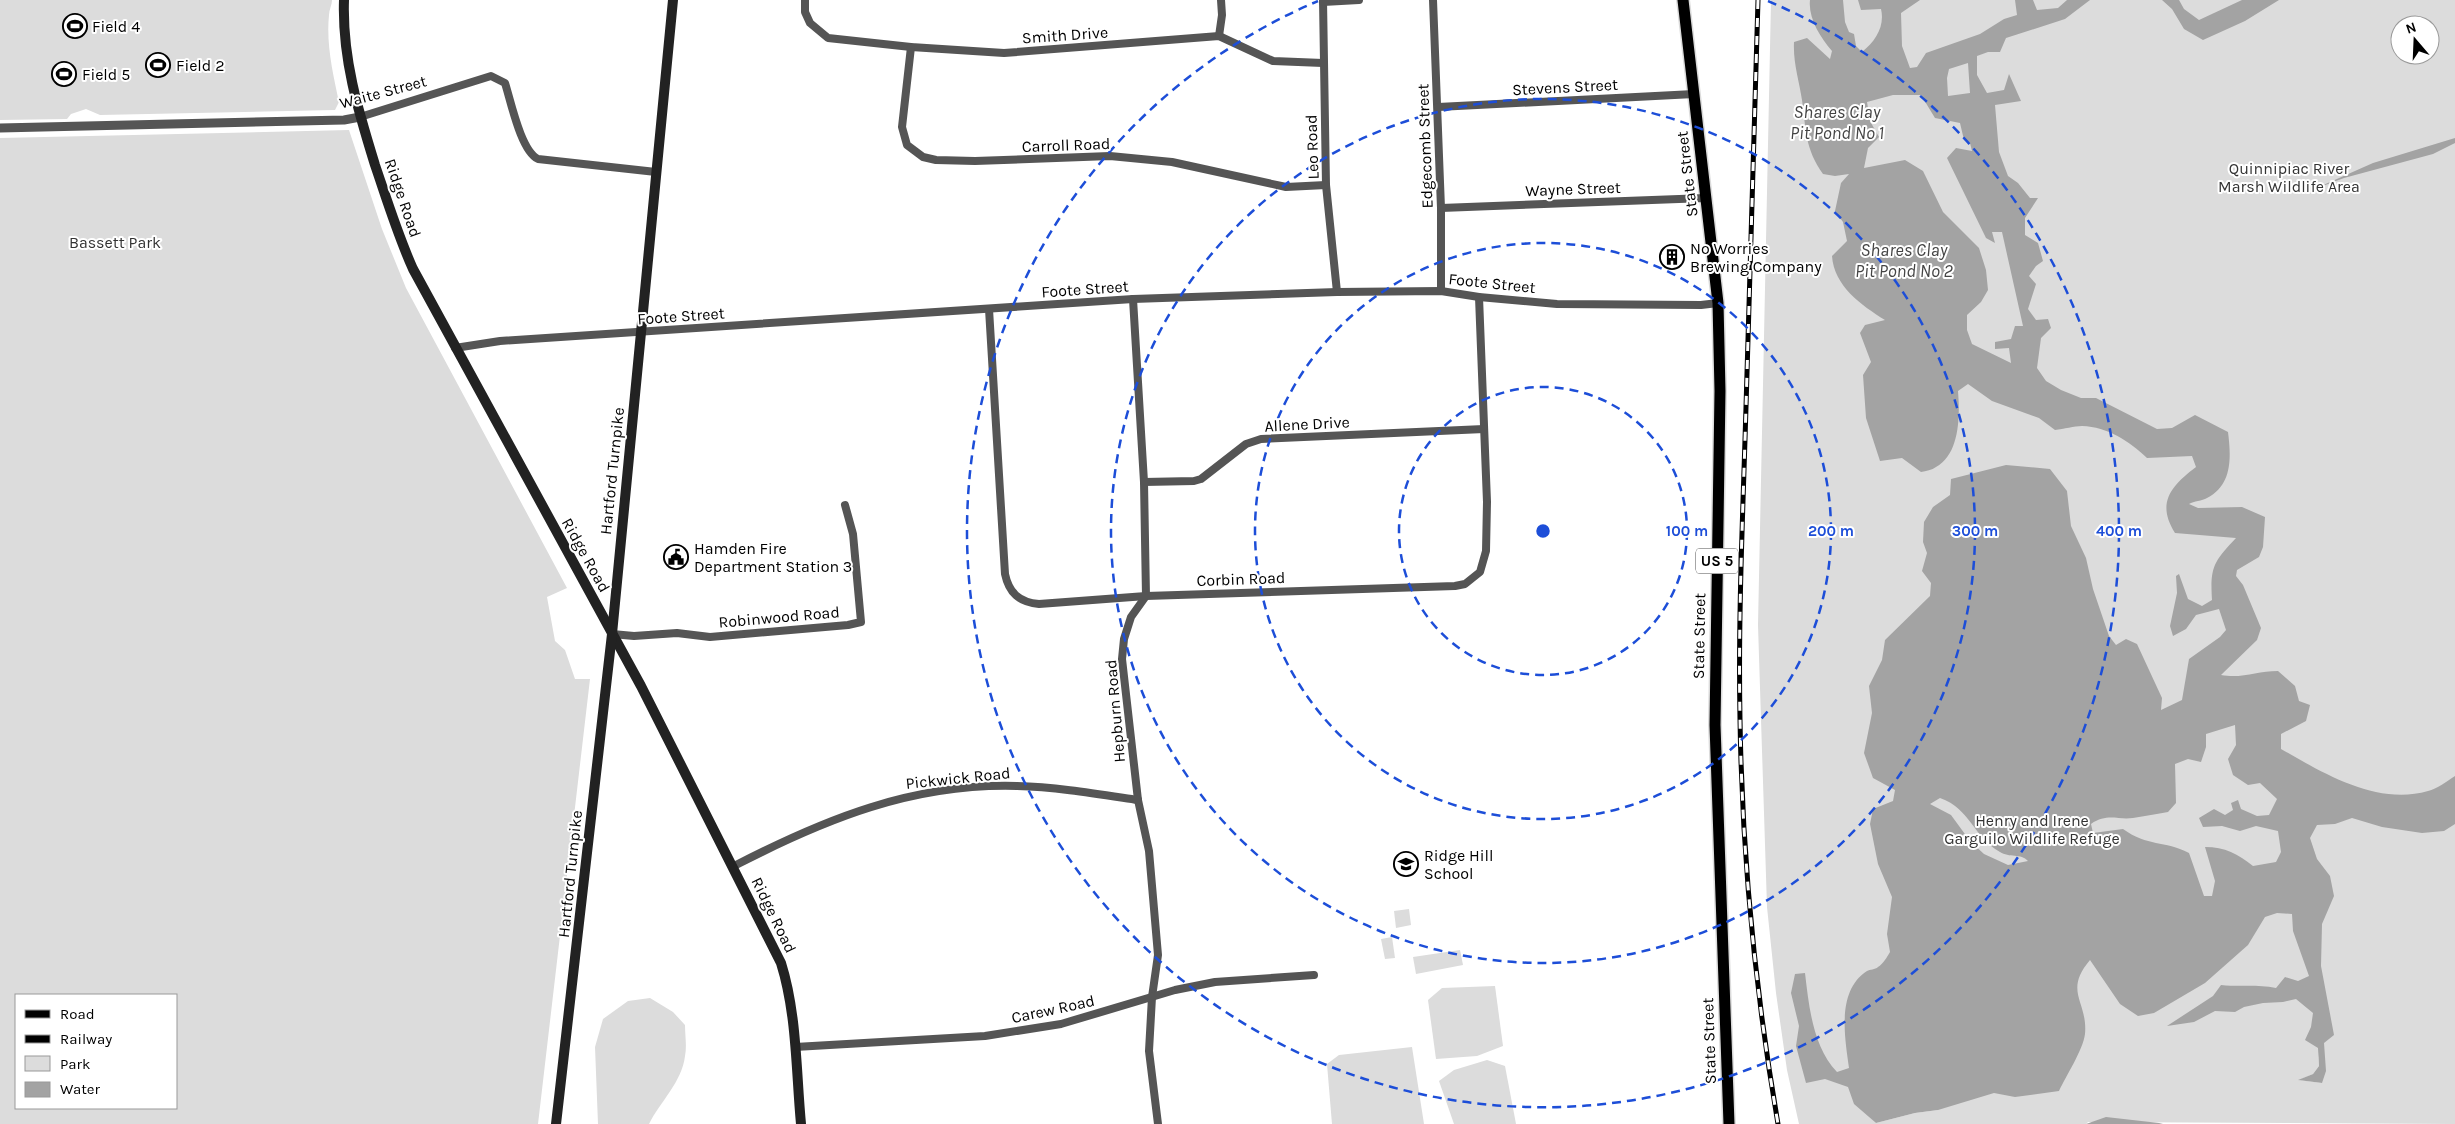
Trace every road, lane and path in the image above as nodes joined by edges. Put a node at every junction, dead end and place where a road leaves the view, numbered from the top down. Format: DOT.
graph roads {
  1 [pos="344,0"];
  2 [pos="673,0"];
  3 [pos="805,0"];
  4 [pos="1221,0"];
  5 [pos="1359,0"];
  6 [pos="1433,0"];
  7 [pos="1684,0"];
  8 [pos="1323,1"];
  9 [pos="1219,36"];
  10 [pos="911,47"];
  11 [pos="1323,63"];
  12 [pos="1694,94"];
  13 [pos="1438,107"];
  14 [pos="360,117"];
  15 [pos="0,128"];
  16 [pos="656,172"];
  17 [pos="1326,185"];
  18 [pos="1706,198"];
  19 [pos="1441,208"];
  20 [pos="1441,291"];
  21 [pos="1337,292"];
  22 [pos="1479,298"];
  23 [pos="1133,299"];
  24 [pos="1718,303"];
  25 [pos="989,309"];
  26 [pos="641,333"];
  27 [pos="455,348"];
  28 [pos="1484,429"];
  29 [pos="1144,482"];
  30 [pos="845,506"];
  31 [pos="1146,596"];
  32 [pos="612,634"];
  33 [pos="1138,800"];
  34 [pos="734,866"];
  35 [pos="1314,975"];
  36 [pos="1152,997"];
  37 [pos="795,1047"];
  38 [pos="556,1124"];
  39 [pos="801,1124"];
  40 [pos="1158,1124"];
  41 [pos="1729,1124"];
  1 -- 14 [label="main road, Ridge Road"];
  2 -- 16 [label="main road, Hartford Turnpike"];
  3 -- 10 [label="street, Smith Drive"];
  4 -- 9 [label="street"];
  5 -- 8 [label="street"];
  6 -- 13 [label="street, Edgecomb Street"];
  7 -- 12 [label="main road, State Street / US 5"];
  8 -- 11 [label="street, Leo Road"];
  9 -- 10 [label="street, Smith Drive"];
  9 -- 11 [label="street, Smith Drive"];
  10 -- 17 [label="street, Carroll Road"];
  11 -- 17 [label="street, Leo Road"];
  12 -- 13 [label="street, Stevens Street"];
  12 -- 18 [label="main road, State Street / US 5"];
  13 -- 19 [label="street, Edgecomb Street"];
  14 -- 15 [label="street, Waite Street"];
  14 -- 16 [label="street, Waite Street"];
  14 -- 27 [label="main road, Ridge Road"];
  16 -- 26 [label="main road, Hartford Turnpike"];
  17 -- 21 [label="street, Leo Road"];
  18 -- 19 [label="street, Wayne Street"];
  18 -- 24 [label="main road, State Street / US 5"];
  19 -- 20 [label="street, Edgecomb Street"];
  20 -- 21 [label="street, Foote Street"];
  20 -- 22 [label="street, Foote Street"];
  21 -- 23 [label="street, Foote Street"];
  22 -- 24 [label="street, Foote Street"];
  22 -- 28 [label="street, Corbin Road"];
  23 -- 25 [label="street, Foote Street"];
  23 -- 29 [label="street"];
  24 -- 41 [label="main road, State Street / US 5"];
  25 -- 26 [label="street, Foote Street"];
  25 -- 31 [label="street, Corbin Road"];
  26 -- 27 [label="street, Foote Street"];
  26 -- 32 [label="main road, Hartford Turnpike"];
  27 -- 32 [label="main road, Ridge Road"];
  28 -- 29 [label="street, Allene Drive"];
  28 -- 31 [label="street, Corbin Road"];
  29 -- 31 [label="street"];
  30 -- 32 [label="street, Robinwood Road"];
  31 -- 33 [label="street, Hepburn Road"];
  32 -- 34 [label="main road, Ridge Road"];
  32 -- 38 [label="main road, Hartford Turnpike"];
  33 -- 34 [label="street, Pickwick Road"];
  33 -- 36 [label="street, Hepburn Road"];
  34 -- 37 [label="main road, Ridge Road"];
  35 -- 36 [label="street, Carew Road"];
  36 -- 37 [label="street, Carew Road"];
  36 -- 40 [label="street, Hepburn Road"];
  37 -- 39 [label="main road, Ridge Road"];
}
